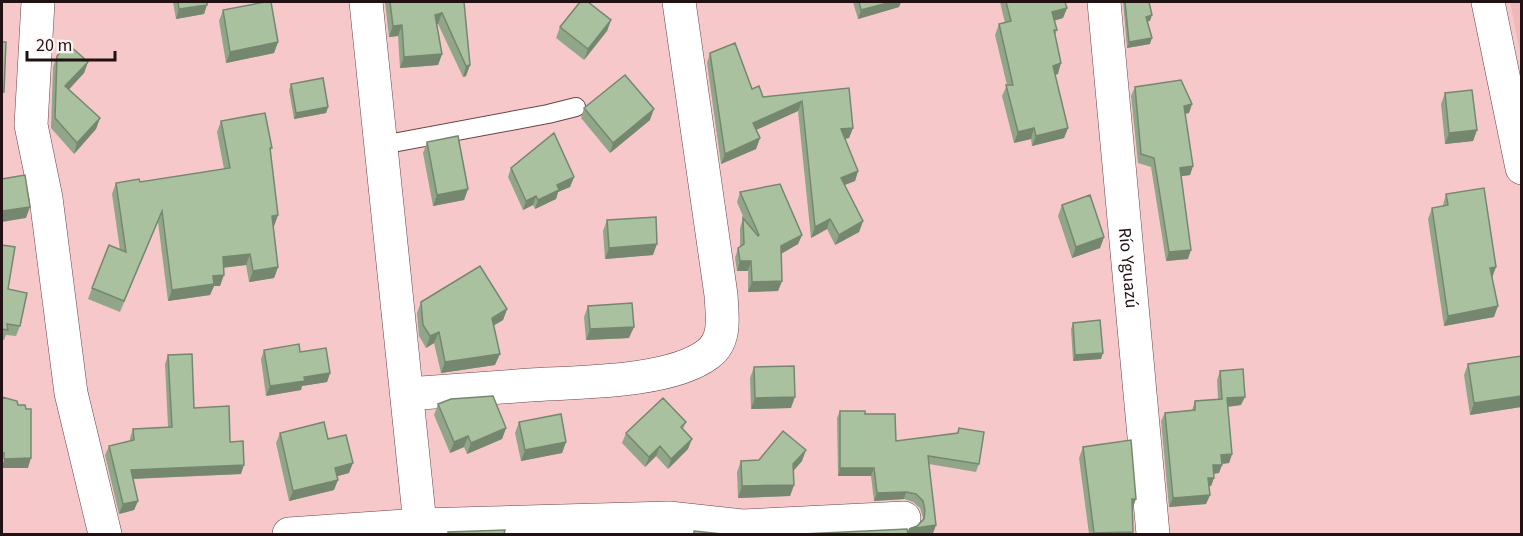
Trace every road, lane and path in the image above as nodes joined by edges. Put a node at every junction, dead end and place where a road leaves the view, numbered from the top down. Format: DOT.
graph roads {
  1 [pos="38,2"];
  2 [pos="366,2"];
  3 [pos="679,2"];
  4 [pos="1104,2"];
  5 [pos="1488,2"];
  6 [pos="576,107"];
  7 [pos="382,145"];
  8 [pos="1521,168"];
  9 [pos="406,394"];
  10 [pos="904,518"];
  11 [pos="421,530"];
  12 [pos="105,534"];
  13 [pos="289,534"];
  14 [pos="1154,534"];
  1 -- 12 [label="street"];
  2 -- 7 [label="street"];
  3 -- 9 [label="street"];
  4 -- 14 [label="street, Río Yguazú"];
  5 -- 8 [label="street"];
  6 -- 7 [label="lane"];
  7 -- 9 [label="street"];
  9 -- 11 [label="street"];
  10 -- 11 [label="street"];
  11 -- 13 [label="street"];
}
